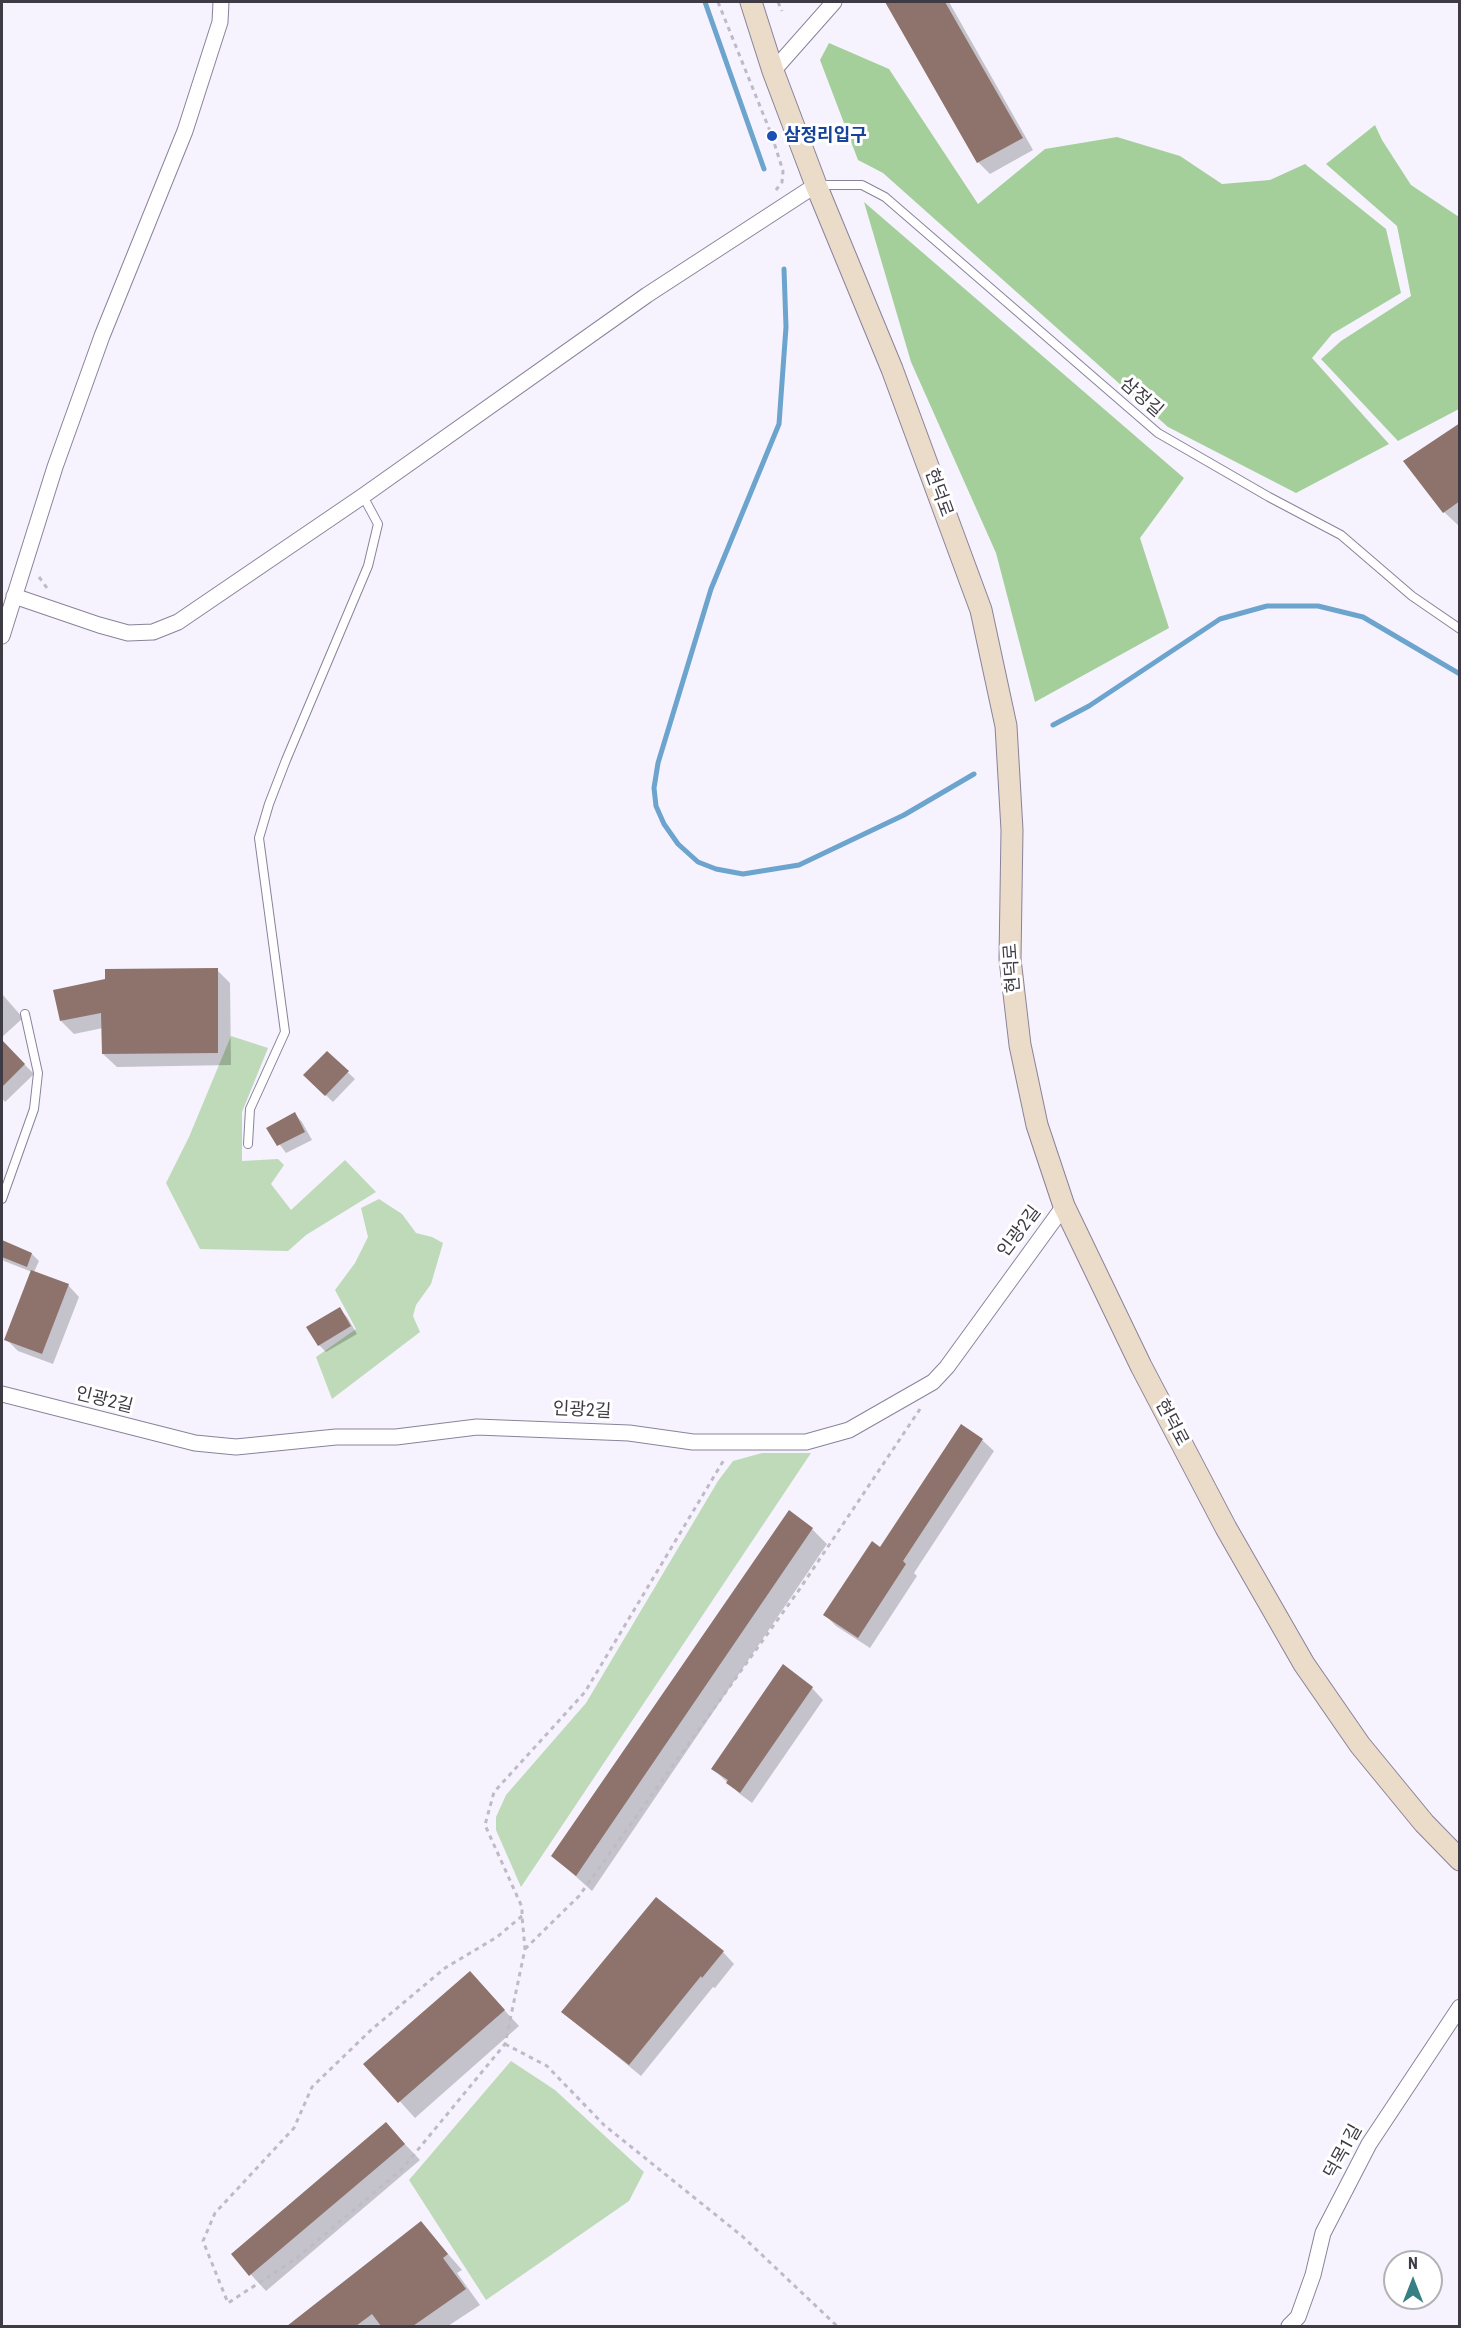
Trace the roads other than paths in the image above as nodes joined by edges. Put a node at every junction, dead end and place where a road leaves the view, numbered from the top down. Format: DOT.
graph roads {
  1 [pos="221,2"];
  2 [pos="751,2"];
  3 [pos="834,2"];
  4 [pos="773,71"];
  5 [pos="816,185"];
  6 [pos="363,496"];
  7 [pos="14,596"];
  8 [pos="1460,629"];
  9 [pos="2,636"];
  10 [pos="25,1014"];
  11 [pos="248,1144"];
  12 [pos="2,1199"];
  13 [pos="1064,1206"];
  14 [pos="2,1394"];
  15 [pos="1460,1860"];
  16 [pos="1460,2007"];
  17 [pos="1289,2326"];
  1 -- 7 [label="street"];
  2 -- 4 [label="main road, 현덕로"];
  3 -- 4 [label="street"];
  4 -- 5 [label="main road, 현덕로"];
  5 -- 6 [label="street"];
  5 -- 8 [label="lane, 삼정길"];
  5 -- 13 [label="main road, 현덕로"];
  6 -- 7 [label="street"];
  6 -- 11 [label="lane"];
  7 -- 9 [label="street"];
  10 -- 12 [label="lane"];
  13 -- 14 [label="street, 인광2길"];
  13 -- 15 [label="main road, 현덕로"];
  16 -- 17 [label="street, 덕목1길"];
}
